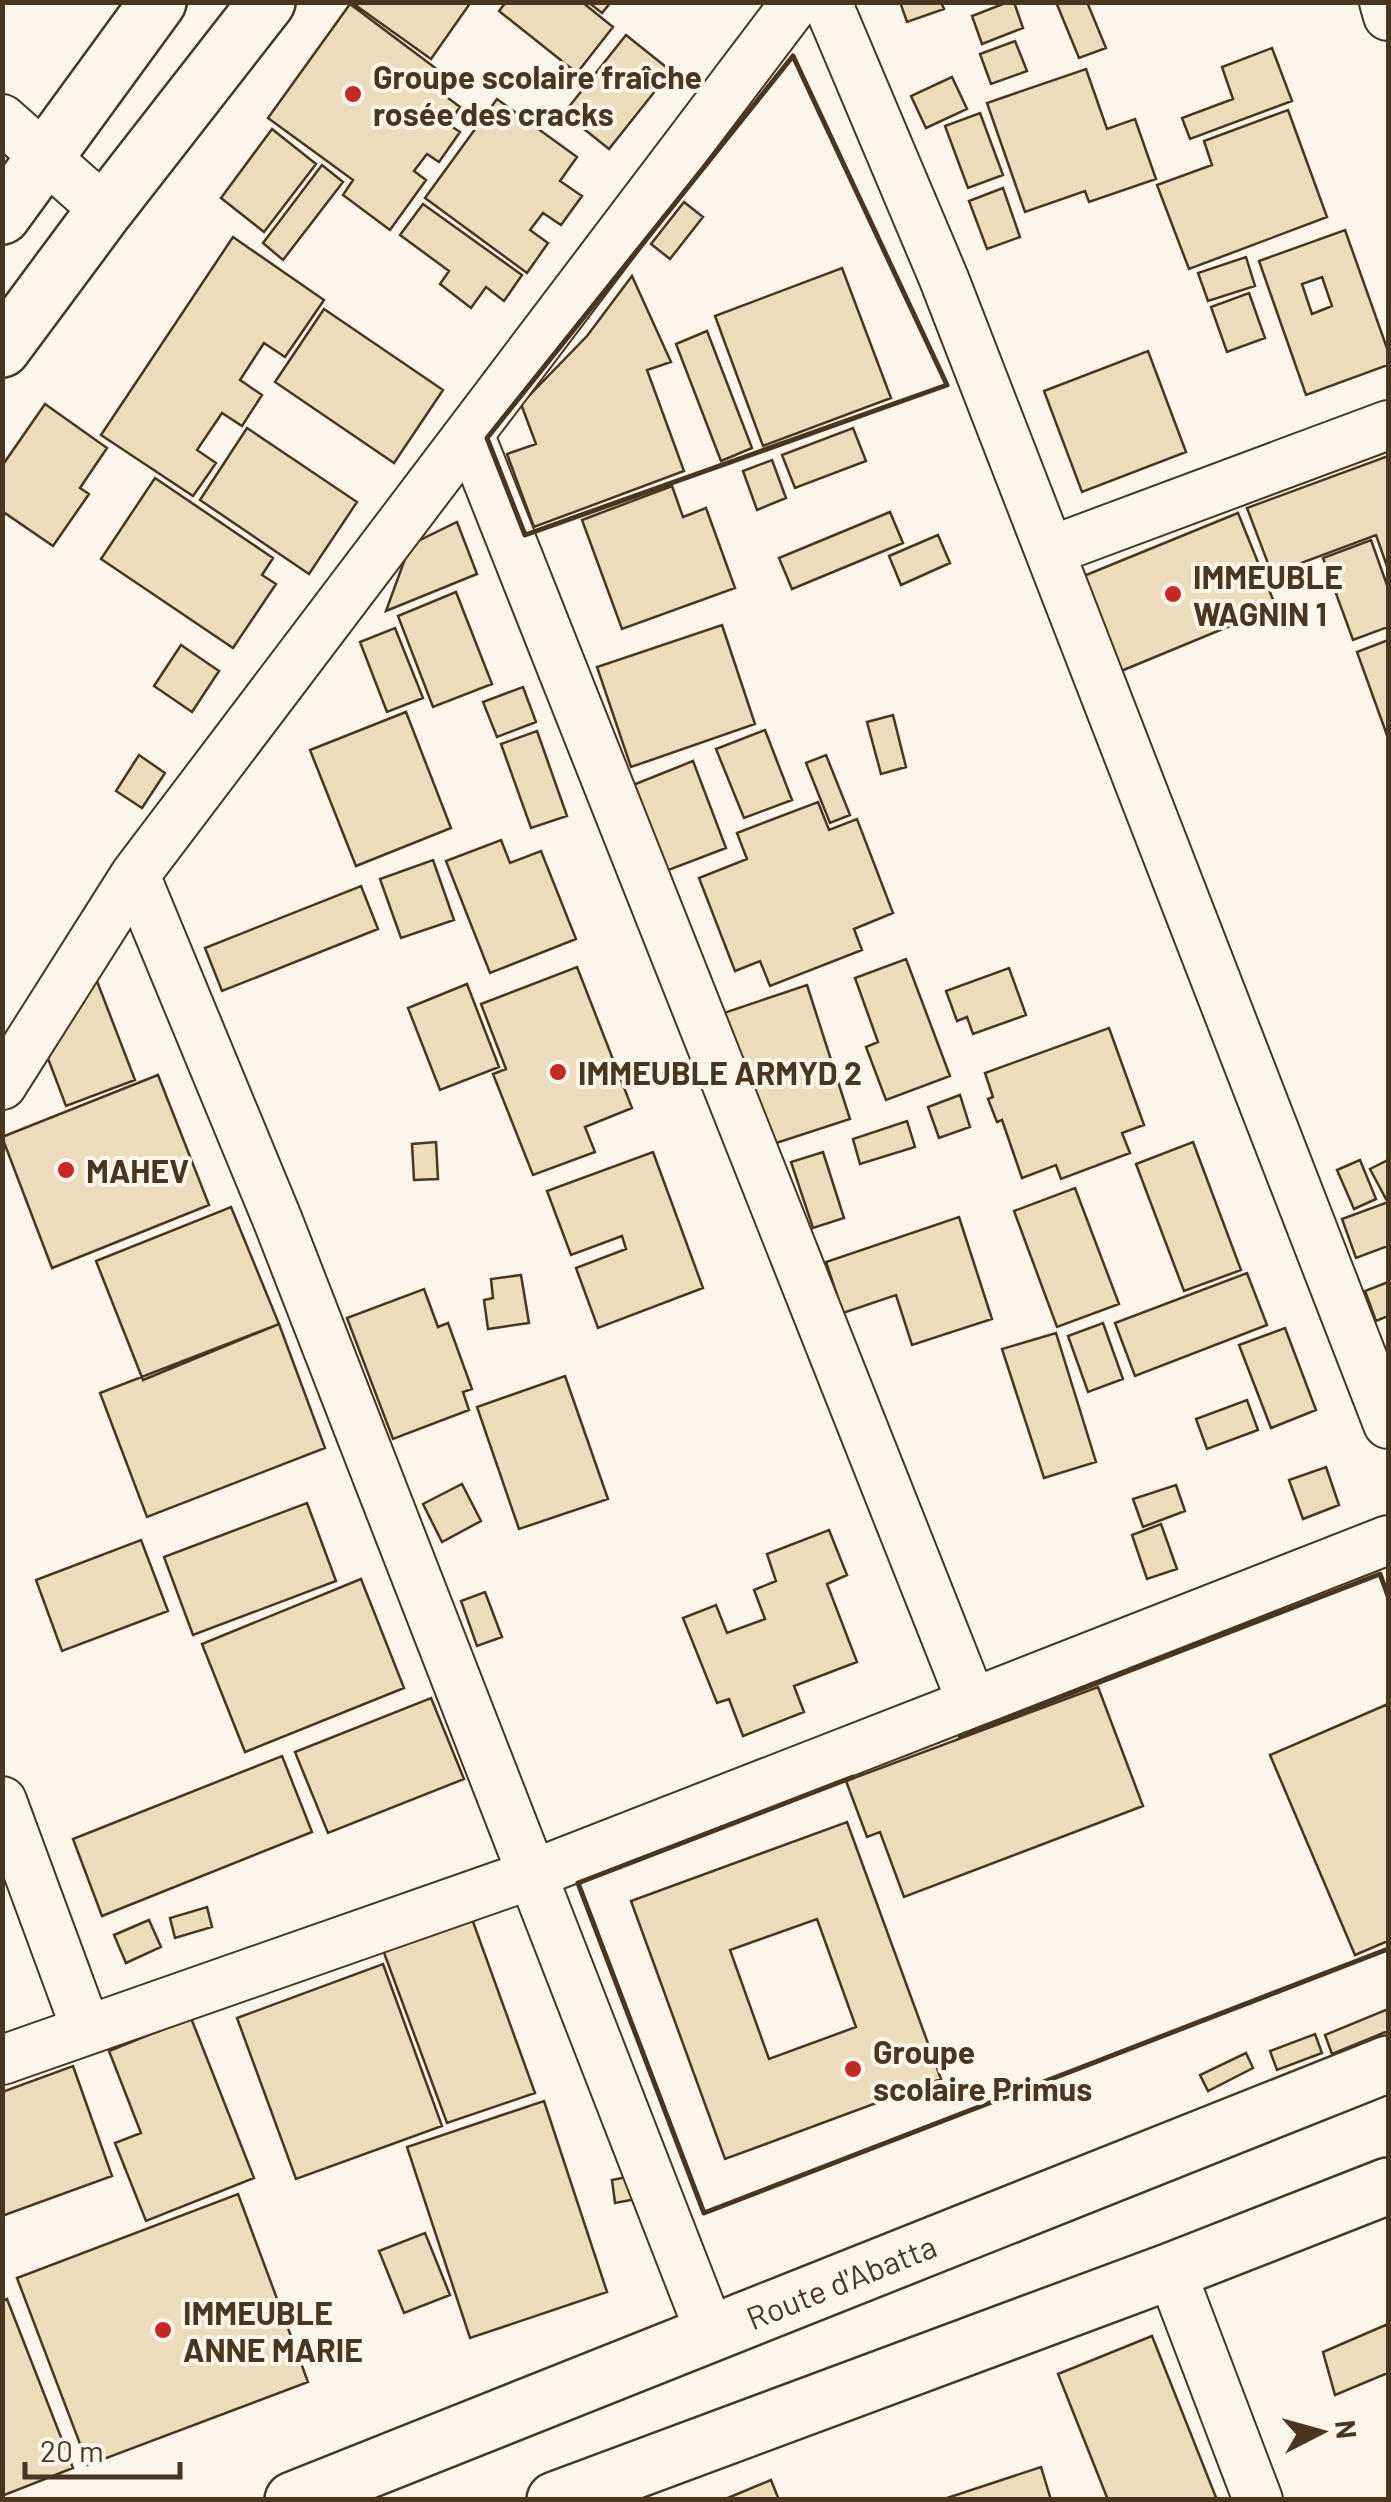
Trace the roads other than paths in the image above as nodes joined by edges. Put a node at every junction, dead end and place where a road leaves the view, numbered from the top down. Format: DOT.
graph roads {
  1 [pos="158,2"];
  2 [pos="267,2"];
  3 [pos="796,2"];
  4 [pos="827,2"];
  5 [pos="1384,2"];
  6 [pos="1388,16"];
  7 [pos="2,118"];
  8 [pos="46,156"];
  9 [pos="105,210"];
  10 [pos="2,216"];
  11 [pos="2,350"];
  12 [pos="1388,425"];
  13 [pos="470,436"];
  14 [pos="1050,551"];
  15 [pos="135,875"];
  16 [pos="2,1085"];
  17 [pos="1388,1424"];
  18 [pos="1388,1540"];
  19 [pos="972,1703"];
  20 [pos="2,1801"];
  21 [pos="533,1874"];
  22 [pos="86,2029"];
  23 [pos="2,2060"];
  24 [pos="1388,2064"];
  25 [pos="1388,2186"];
  26 [pos="1171,2271"];
  27 [pos="710,2332"];
  28 [pos="293,2500"];
  29 [pos="555,2500"];
  30 [pos="1258,2500"];
  1 -- 8 [label="street"];
  2 -- 9 [label="street"];
  3 -- 13 [label="street"];
  4 -- 14 [label="street"];
  5 -- 6 [label="street"];
  7 -- 8 [label="street"];
  8 -- 9 [label="street"];
  8 -- 10 [label="street"];
  9 -- 11 [label="street"];
  12 -- 14 [label="street"];
  13 -- 15 [label="street"];
  13 -- 19 [label="street"];
  14 -- 17 [label="street"];
  15 -- 16 [label="street"];
  15 -- 21 [label="street"];
  18 -- 19 [label="street"];
  19 -- 21 [label="street"];
  20 -- 22 [label="street"];
  21 -- 22 [label="street"];
  21 -- 27 [label="street"];
  22 -- 23 [label="street"];
  24 -- 27 [label="street, Route d'Abatta"];
  25 -- 26 [label="street"];
  26 -- 29 [label="street"];
  26 -- 30 [label="street"];
  27 -- 28 [label="street, Route d'Abatta"];
}
